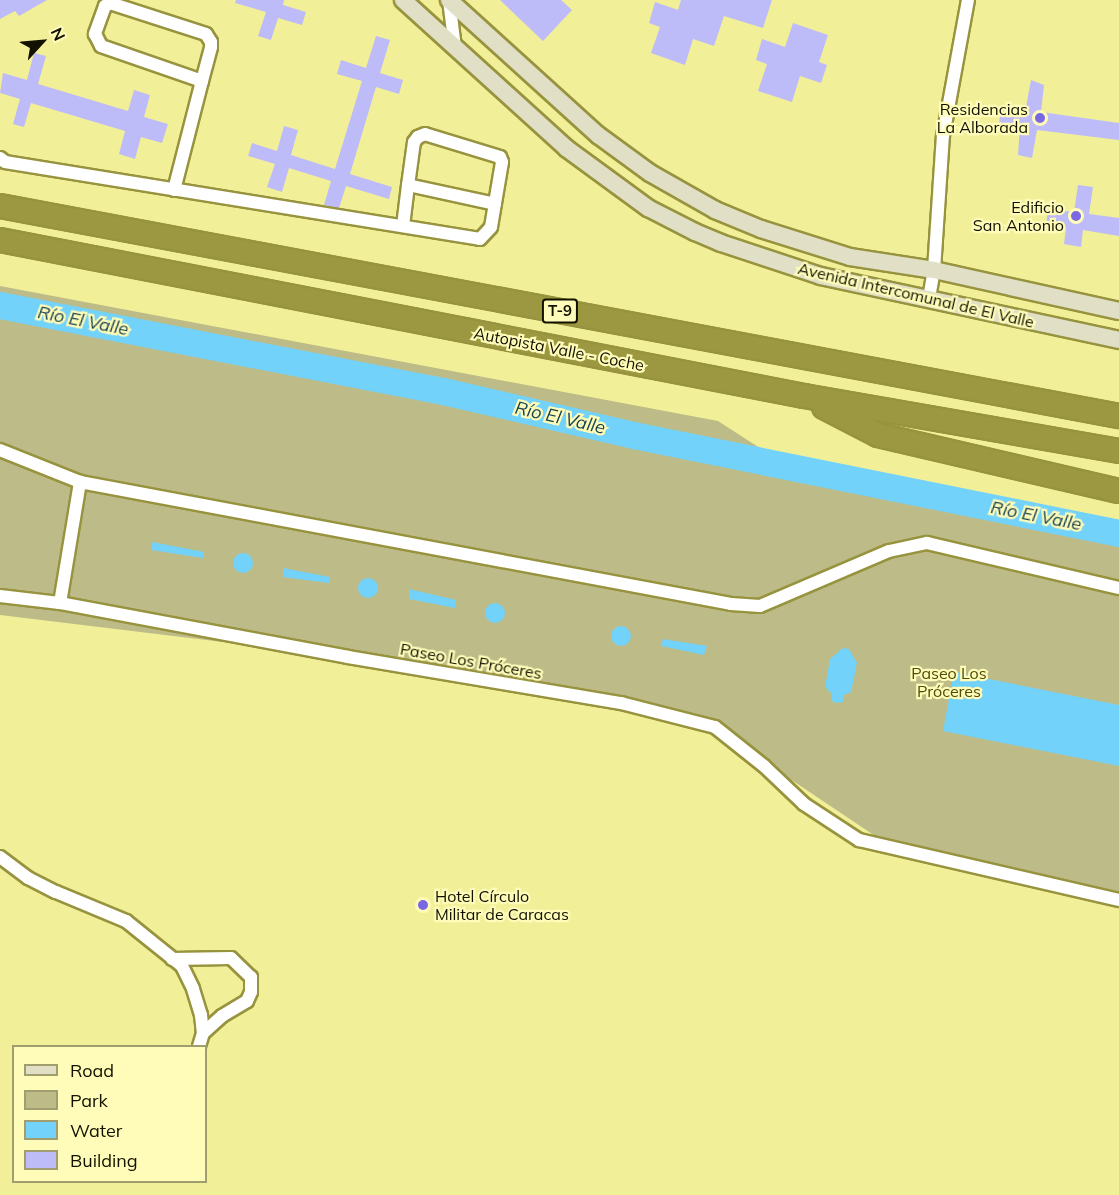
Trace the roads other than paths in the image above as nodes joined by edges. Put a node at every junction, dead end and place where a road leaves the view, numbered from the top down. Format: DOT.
graph roads {
  1 [pos="403,0"];
  2 [pos="449,0"];
  3 [pos="968,0"];
  4 [pos="455,48"];
  5 [pos="202,81"];
  6 [pos="0,158"];
  7 [pos="408,185"];
  8 [pos="174,189"];
  9 [pos="495,204"];
  10 [pos="0,206"];
  11 [pos="403,226"];
  12 [pos="0,240"];
  13 [pos="934,270"];
  14 [pos="929,298"];
  15 [pos="1119,311"];
  16 [pos="1119,340"];
  17 [pos="804,396"];
  18 [pos="1119,416"];
  19 [pos="0,450"];
  20 [pos="1119,451"];
  21 [pos="80,482"];
  22 [pos="1119,491"];
  23 [pos="1119,588"];
  24 [pos="0,596"];
  25 [pos="60,603"];
  26 [pos="0,857"];
  27 [pos="1119,900"];
  28 [pos="172,959"];
  29 [pos="203,1033"];
  30 [pos="200,1045"];
  1 -- 4 [label="main road, Avenida Intercomunal de El Valle"];
  2 -- 4 [label="street"];
  2 -- 13 [label="main road, Avenida Intercomunal de El Valle"];
  3 -- 13 [label="street"];
  4 -- 14 [label="main road, Avenida Intercomunal de El Valle"];
  5 -- 5 [label="street"];
  5 -- 8 [label="street"];
  6 -- 8 [label="street"];
  7 -- 9 [label="street"];
  7 -- 9 [label="street"];
  7 -- 11 [label="street"];
  8 -- 11 [label="street"];
  9 -- 11 [label="street"];
  10 -- 18 [label="highway, T-9"];
  12 -- 17 [label="highway, Autopista Valle - Coche / T-9"];
  13 -- 14 [label="street"];
  13 -- 15 [label="main road, Avenida Intercomunal de El Valle"];
  14 -- 16 [label="main road, Avenida Intercomunal de El Valle"];
  17 -- 20 [label="highway, Autopista Valle - Coche / T-9"];
  17 -- 22 [label="highway"];
  19 -- 21 [label="street"];
  21 -- 23 [label="street"];
  21 -- 25 [label="street"];
  24 -- 25 [label="street, Paseo Los Próceres"];
  25 -- 27 [label="street, Paseo Los Próceres"];
  26 -- 28 [label="street"];
  28 -- 29 [label="street"];
  28 -- 29 [label="street"];
  29 -- 30 [label="street"];
}
